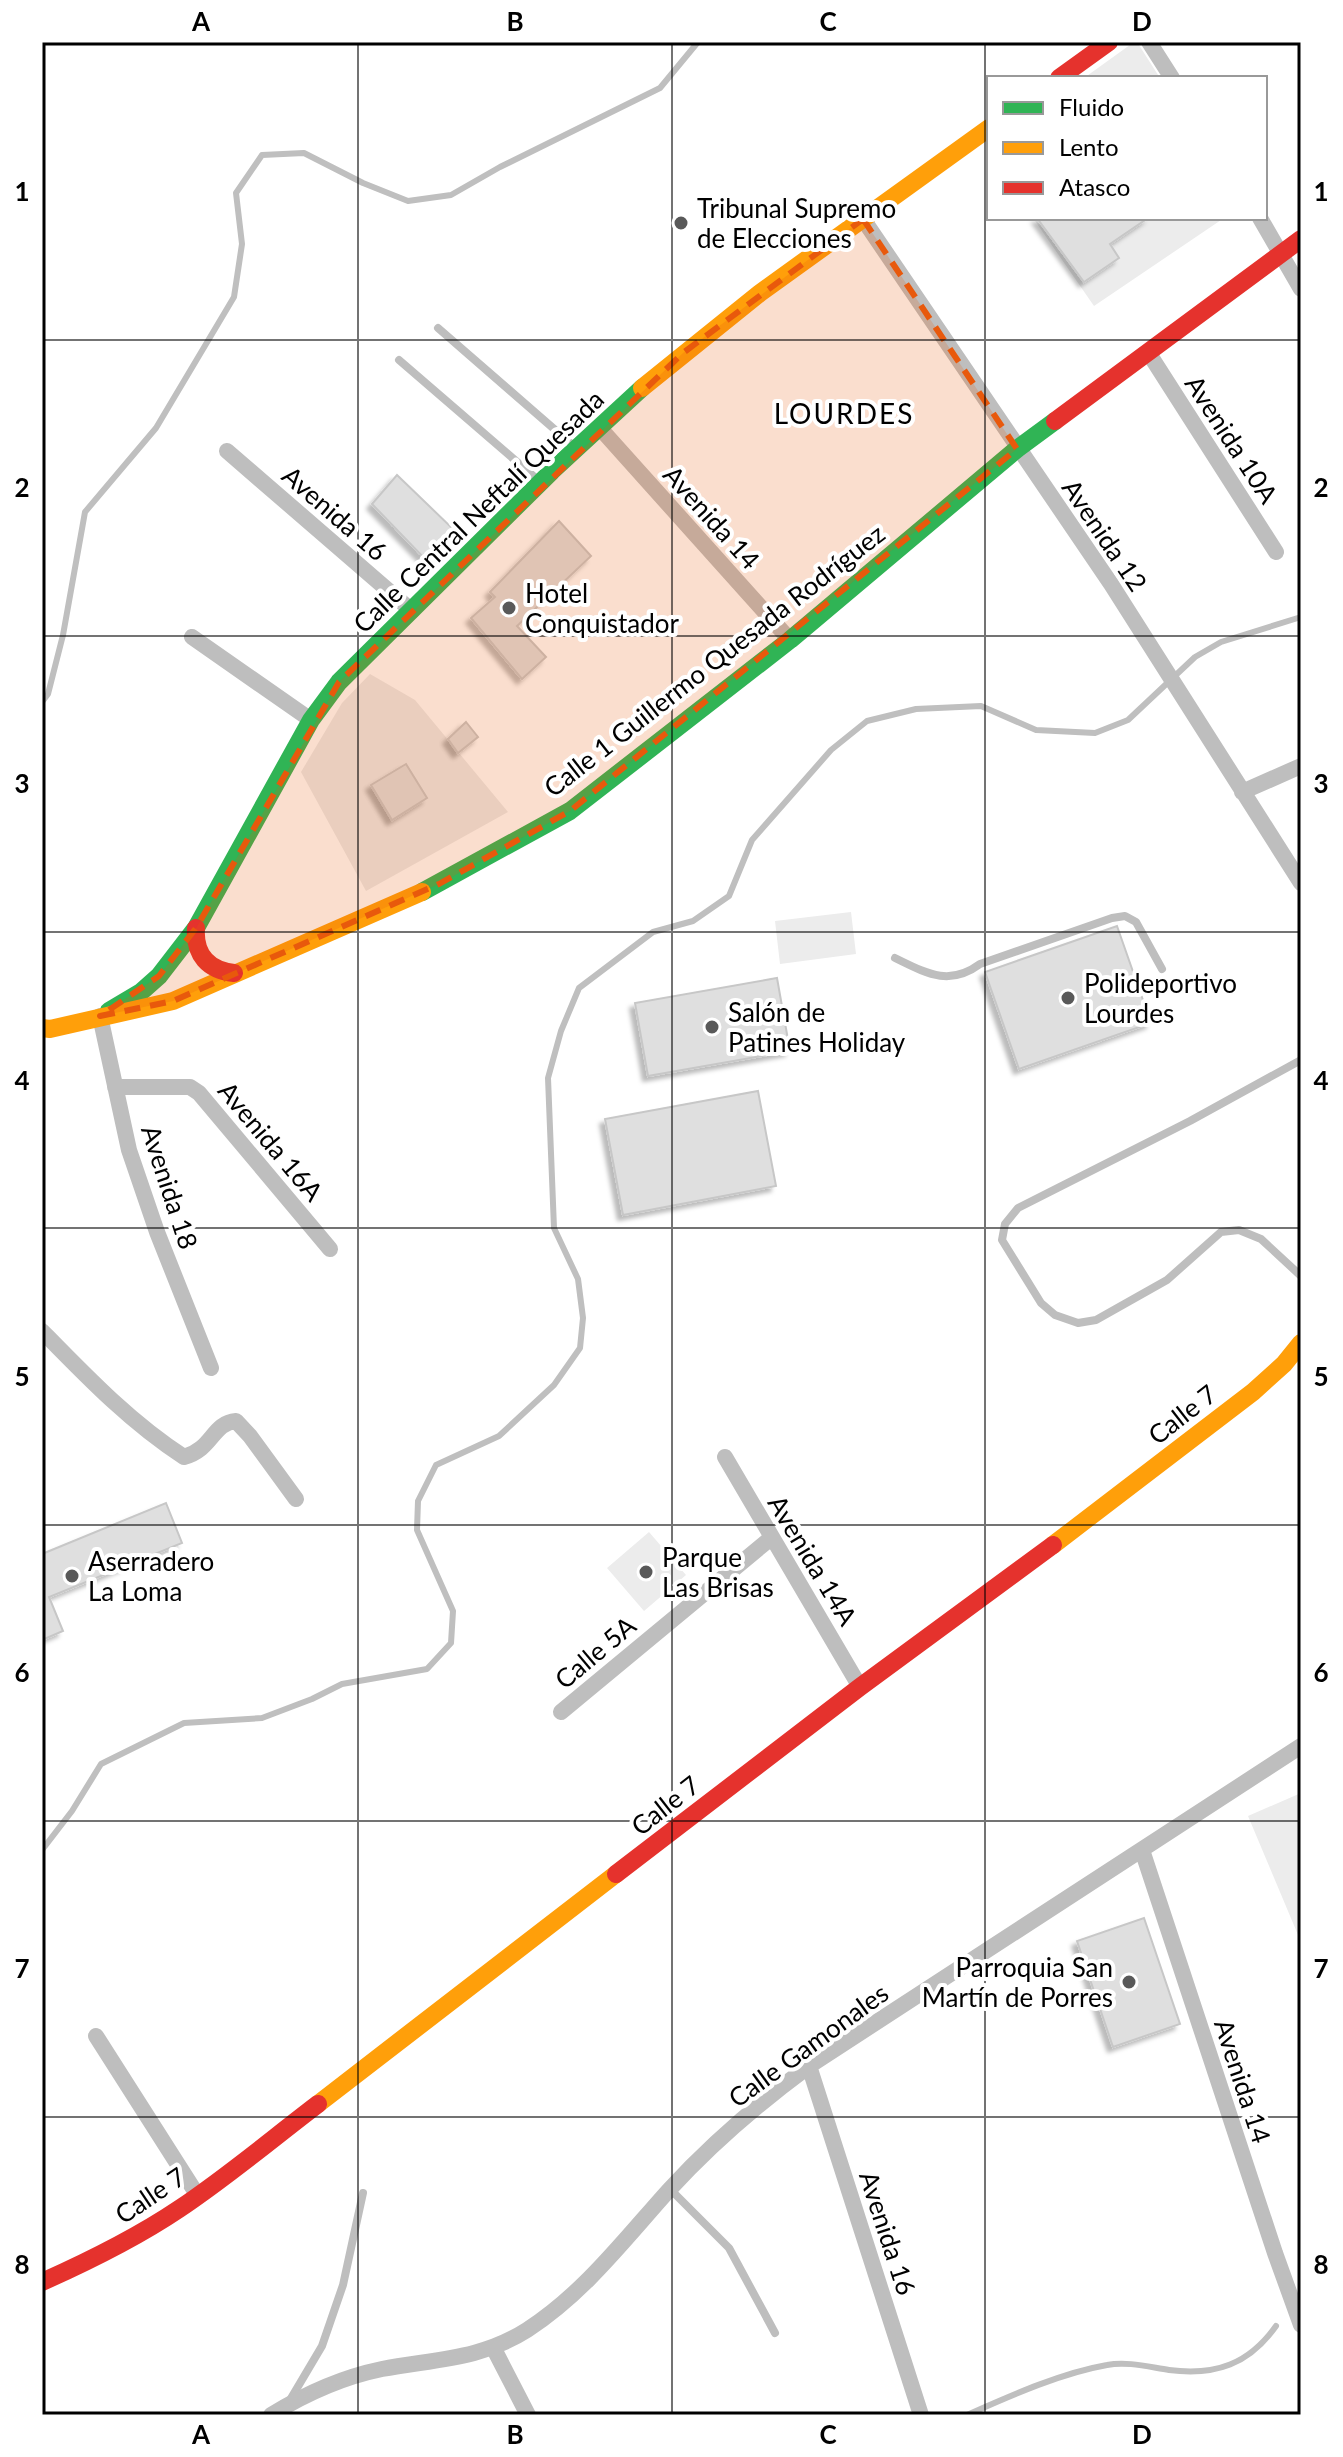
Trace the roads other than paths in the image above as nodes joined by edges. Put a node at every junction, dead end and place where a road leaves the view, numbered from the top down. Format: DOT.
graph roads {
  1 [pos="1109,42"];
  2 [pos="1149,42"];
  3 [pos="1062,76"];
  4 [pos="1171,76"];
  5 [pos="987,129"];
  6 [pos="863,219"];
  7 [pos="1261,220"];
  8 [pos="1301,239"];
  9 [pos="1283,254"];
  10 [pos="1301,289"];
  11 [pos="438,328"];
  12 [pos="1148,352"];
  13 [pos="399,360"];
  14 [pos="599,427"];
  15 [pos="577,449"];
  16 [pos="1017,449"];
  17 [pos="227,451"];
  18 [pos="541,483"];
  19 [pos="1276,552"];
  20 [pos="412,611"];
  21 [pos="192,637"];
  22 [pos="790,640"];
  23 [pos="311,720"];
  24 [pos="1301,766"];
  25 [pos="1242,792"];
  26 [pos="1301,883"];
  27 [pos="196,928"];
  28 [pos="895,958"];
  29 [pos="1162,969"];
  30 [pos="234,973"];
  31 [pos="100,1016"];
  32 [pos="45,1031"];
  33 [pos="1301,1060"];
  34 [pos="115,1087"];
  35 [pos="330,1249"];
  36 [pos="1301,1276"];
  37 [pos="42,1331"];
  38 [pos="1301,1343"];
  39 [pos="211,1368"];
  40 [pos="725,1457"];
  41 [pos="296,1499"];
  42 [pos="771,1538"];
  43 [pos="860,1687"];
  44 [pos="561,1712"];
  45 [pos="1301,1746"];
  46 [pos="1142,1850"];
  47 [pos="96,2036"];
  48 [pos="809,2066"];
  49 [pos="670,2189"];
  50 [pos="363,2193"];
  51 [pos="198,2196"];
  52 [pos="42,2282"];
  53 [pos="1301,2325"];
  54 [pos="775,2333"];
  55 [pos="494,2349"];
  56 [pos="288,2404"];
  57 [pos="271,2415"];
  58 [pos="528,2415"];
  59 [pos="921,2415"];
  1 -- 3 [label="main road"];
  2 -- 4 [label="street"];
  5 -- 6 [label="main road, Calle Central Neftalí Quesada"];
  6 -- 14 [label="main road, Calle Central Neftalí Quesada"];
  6 -- 16 [label="street, Avenida 12"];
  7 -- 9 [label="street"];
  8 -- 9 [label="main road, Calle 1 Guillermo Quesada Rodríguez"];
  9 -- 10 [label="street"];
  9 -- 12 [label="main road, Calle 1 Guillermo Quesada Rodríguez"];
  11 -- 15 [label="lane"];
  12 -- 16 [label="main road, Calle 1 Guillermo Quesada Rodríguez"];
  12 -- 19 [label="street, Avenida 10A"];
  13 -- 18 [label="lane"];
  14 -- 15 [label="main road, Calle Central Neftalí Quesada"];
  14 -- 22 [label="street, Avenida 14"];
  15 -- 18 [label="main road, Calle Central Neftalí Quesada"];
  16 -- 22 [label="main road, Calle 1 Guillermo Quesada Rodríguez"];
  16 -- 25 [label="street, Avenida 12"];
  17 -- 20 [label="street, Avenida 16"];
  18 -- 20 [label="main road, Calle Central Neftalí Quesada"];
  20 -- 23 [label="main road, Calle Central Neftalí Quesada"];
  21 -- 23 [label="street"];
  22 -- 30 [label="main road, Calle 1 Guillermo Quesada Rodríguez"];
  23 -- 27 [label="main road, Calle Central Neftalí Quesada"];
  24 -- 25 [label="street"];
  25 -- 26 [label="street, Avenida 12"];
  27 -- 30 [label="main road"];
  27 -- 31 [label="main road, Calle Central Neftalí Quesada"];
  28 -- 29 [label="lane"];
  30 -- 31 [label="main road, Calle 1 Guillermo Quesada Rodríguez"];
  31 -- 32 [label="main road"];
  31 -- 34 [label="street, Avenida 18"];
  33 -- 36 [label="lane"];
  34 -- 35 [label="street, Avenida 16A"];
  34 -- 39 [label="street, Avenida 18"];
  37 -- 41 [label="street"];
  38 -- 43 [label="main road, Calle 7"];
  40 -- 42 [label="street, Avenida 14A"];
  42 -- 43 [label="street, Avenida 14A"];
  42 -- 44 [label="street, Calle 5A"];
  43 -- 51 [label="main road, Calle 7"];
  45 -- 46 [label="street, Calle Gamonales"];
  46 -- 48 [label="street, Calle Gamonales"];
  46 -- 53 [label="street, Avenida 14"];
  47 -- 51 [label="street"];
  48 -- 49 [label="street, Calle Gamonales"];
  48 -- 59 [label="street, Avenida 16"];
  49 -- 54 [label="lane"];
  49 -- 55 [label="street, Calle Gamonales"];
  50 -- 56 [label="lane"];
  51 -- 52 [label="main road, Calle 7"];
  55 -- 56 [label="street, Calle Gamonales"];
  55 -- 58 [label="street"];
  56 -- 57 [label="street, Calle Gamonales"];
}
